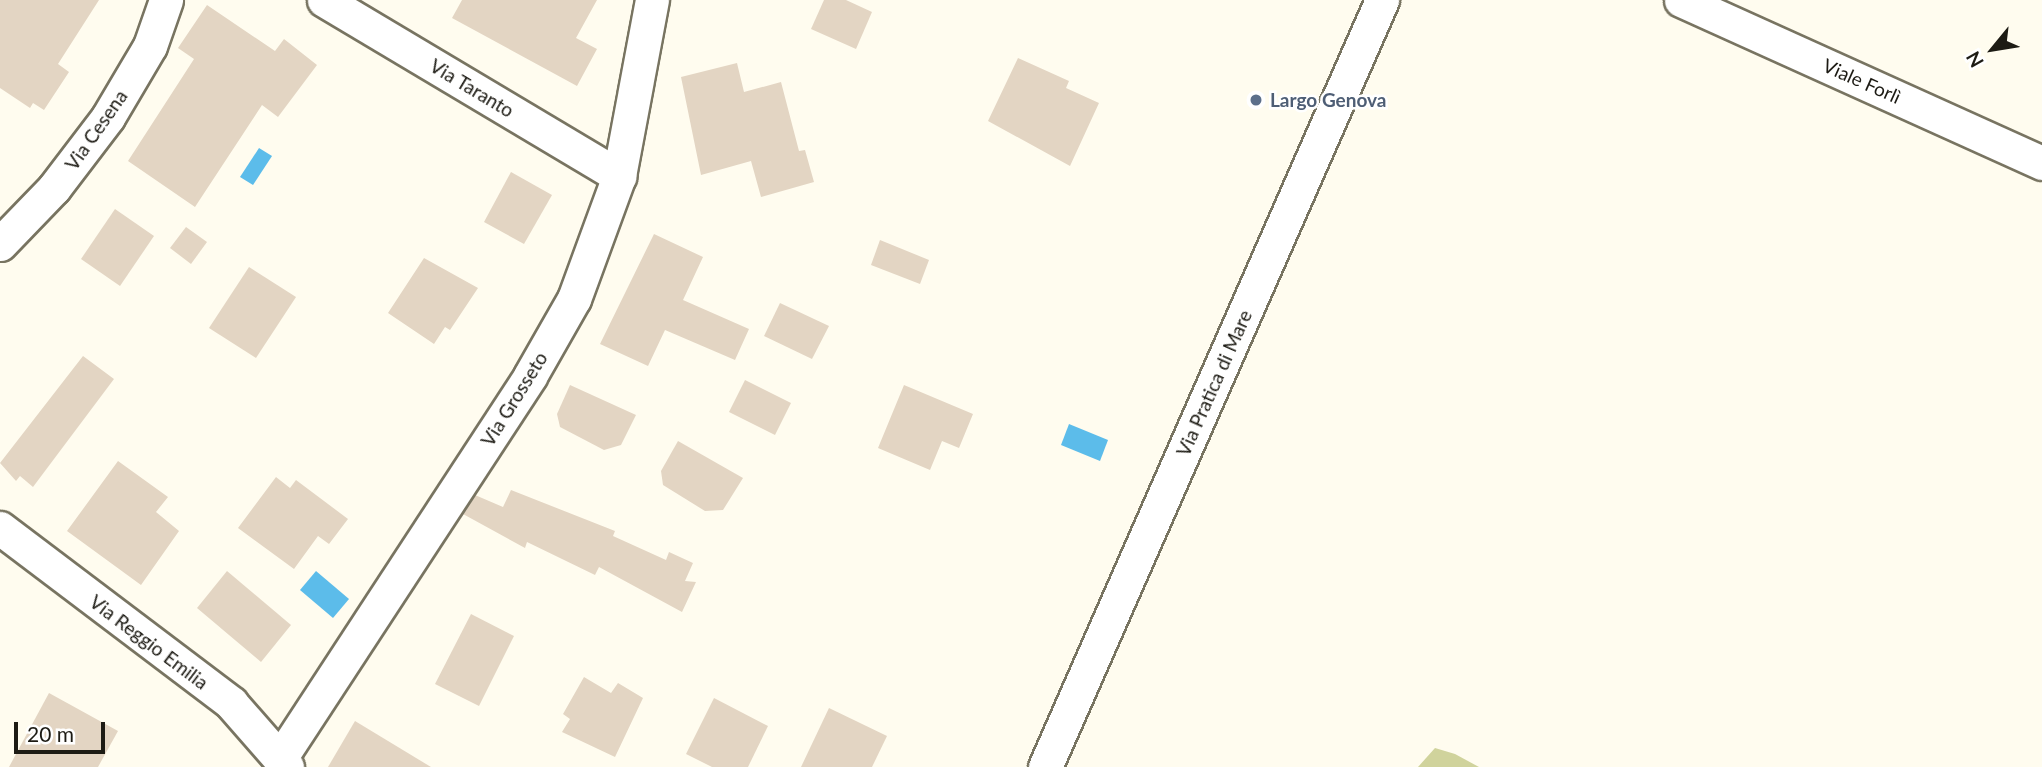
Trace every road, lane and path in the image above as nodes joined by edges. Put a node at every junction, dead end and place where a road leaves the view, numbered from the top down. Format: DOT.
graph roads {
  1 [pos="166,0"];
  2 [pos="324,0"];
  3 [pos="652,0"];
  4 [pos="1382,0"];
  5 [pos="1681,0"];
  6 [pos="2042,163"];
  7 [pos="619,176"];
  8 [pos="0,244"];
  9 [pos="0,528"];
  10 [pos="284,762"];
  11 [pos="1045,767"];
  1 -- 8 [label="street, Via Cesena"];
  2 -- 7 [label="street, Via Taranto"];
  3 -- 7 [label="street, Via Grosseto"];
  4 -- 11 [label="street, Via Pratica di Mare"];
  5 -- 6 [label="street, Viale Forlì"];
  7 -- 10 [label="street, Via Grosseto"];
  9 -- 10 [label="street, Via Reggio Emilia"];
}
